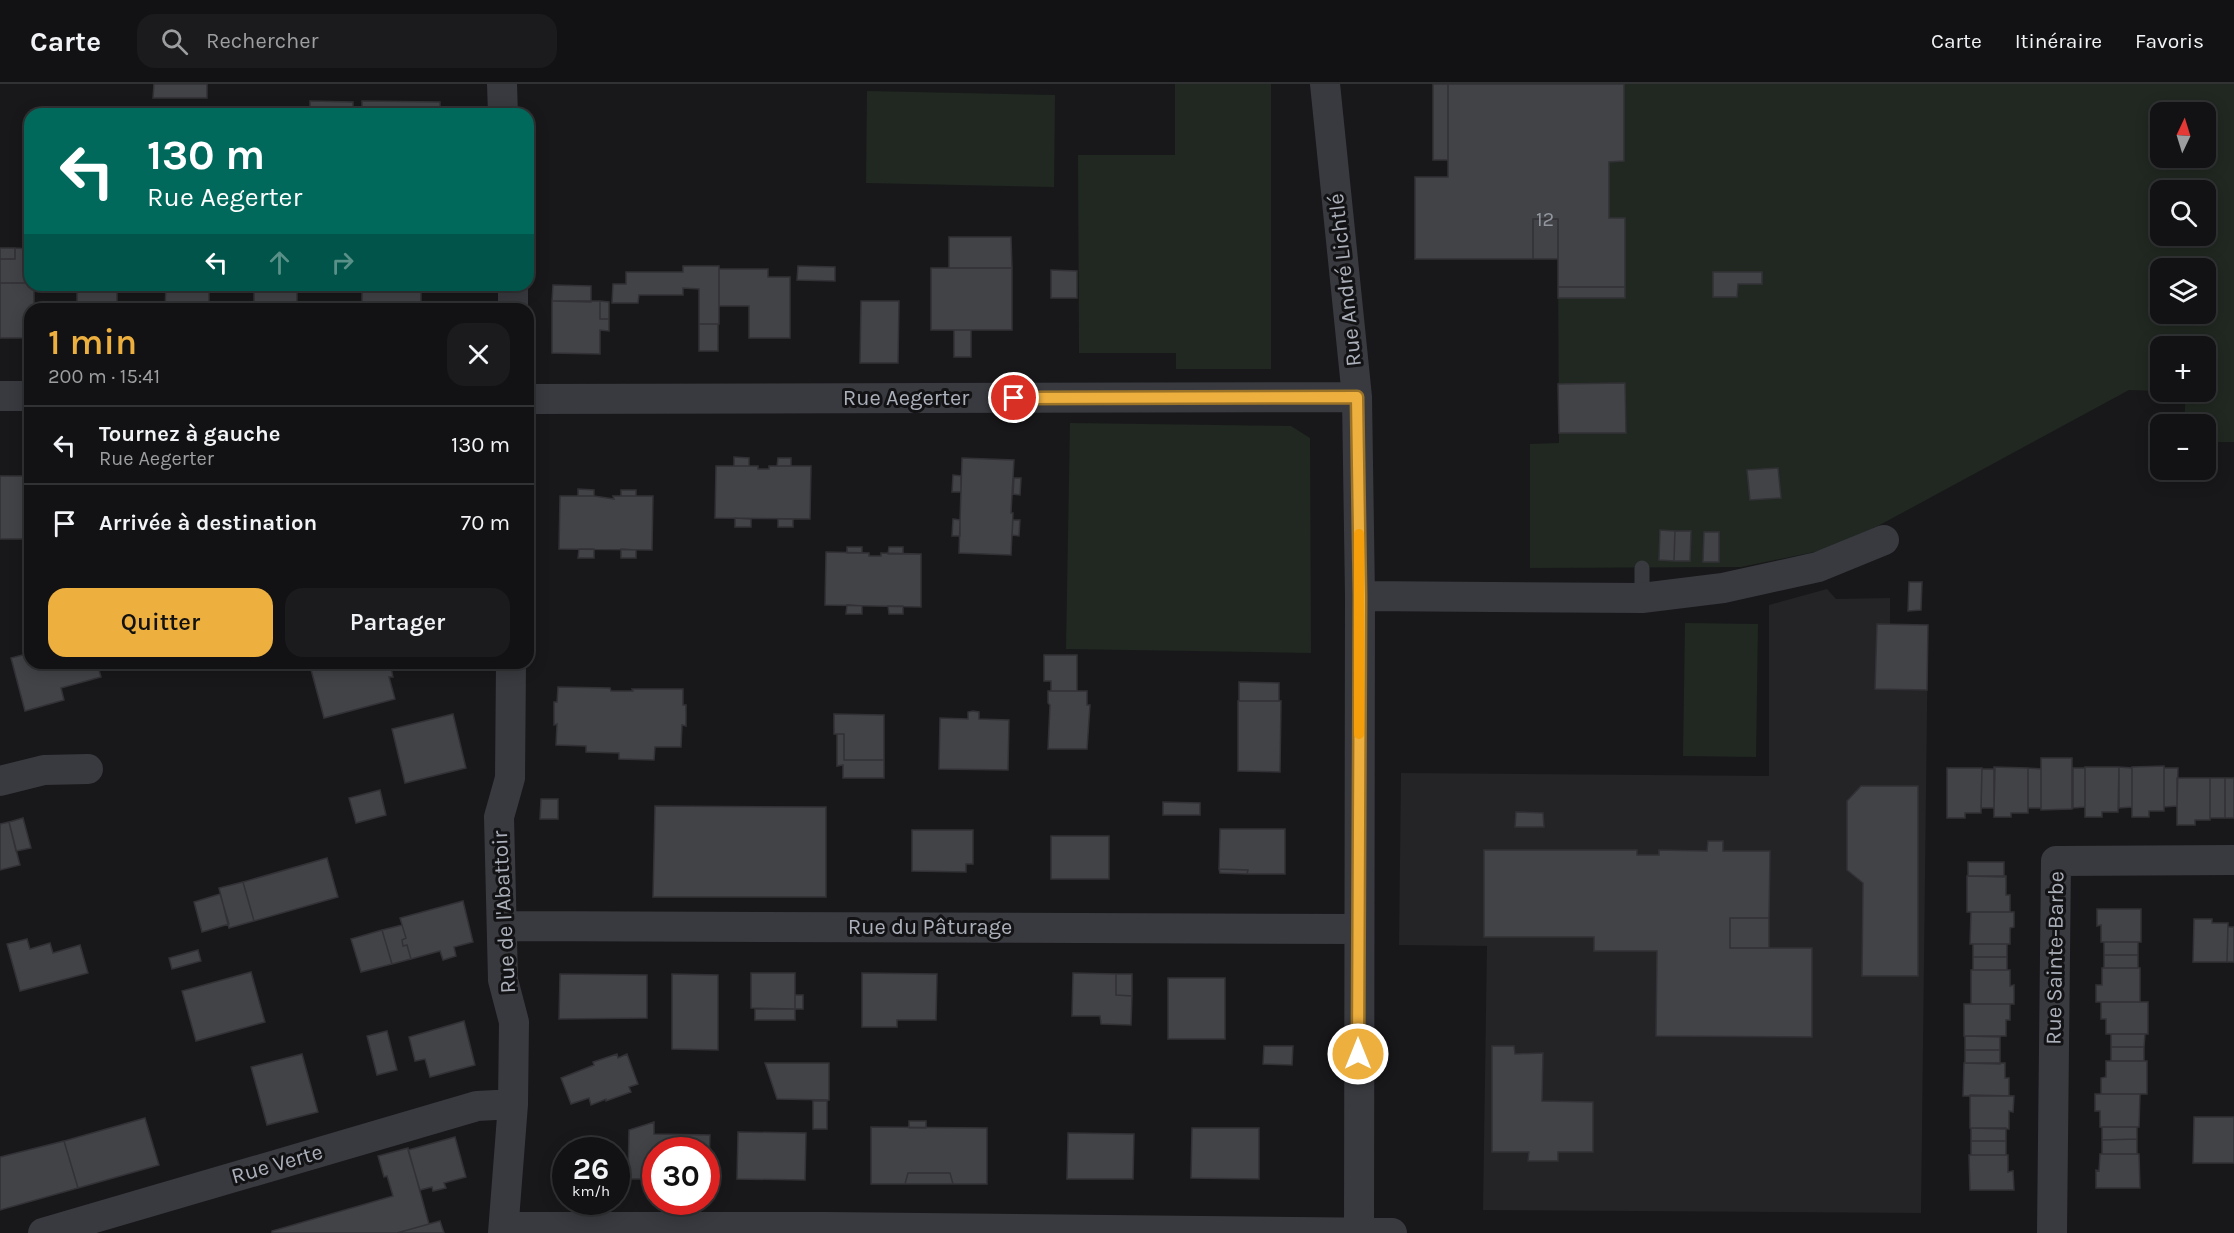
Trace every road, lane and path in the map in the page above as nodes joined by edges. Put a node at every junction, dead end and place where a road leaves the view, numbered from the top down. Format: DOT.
graph roads {
  1 [pos="502,84"];
  2 [pos="1325,84"];
  3 [pos="503,108"];
  4 [pos="0,396"];
  5 [pos="24,396"];
  6 [pos="1357,397"];
  7 [pos="534,399"];
  8 [pos="1884,540"];
  9 [pos="1642,568"];
  10 [pos="1360,596"];
  11 [pos="1642,598"];
  12 [pos="510,669"];
  13 [pos="88,769"];
  14 [pos="0,781"];
  15 [pos="2234,861"];
  16 [pos="502,926"];
  17 [pos="1358,929"];
  18 [pos="513,1104"];
  19 [pos="504,1230"];
  20 [pos="43,1233"];
  21 [pos="1359,1233"];
  22 [pos="1392,1233"];
  23 [pos="2052,1233"];
  1 -- 3 [label="street"];
  2 -- 6 [label="street, Rue André Lichtlé"];
  4 -- 5 [label="street"];
  6 -- 7 [label="street, Rue Aegerter"];
  6 -- 10 [label="street, Rue André Lichtlé"];
  8 -- 11 [label="street"];
  9 -- 11 [label="lane"];
  10 -- 11 [label="street"];
  10 -- 17 [label="street, Rue André Lichtlé"];
  12 -- 16 [label="street, Rue de l'Abattoir"];
  13 -- 14 [label="street"];
  15 -- 23 [label="street, Rue Sainte-Barbe"];
  16 -- 17 [label="street, Rue du Pâturage"];
  16 -- 18 [label="street, Rue de l'Abattoir"];
  17 -- 21 [label="street, Rue André Lichtlé"];
  18 -- 19 [label="street, Rue de l'Abattoir"];
  18 -- 20 [label="street, Rue Verte"];
  19 -- 21 [label="street"];
  21 -- 22 [label="street"];
}
